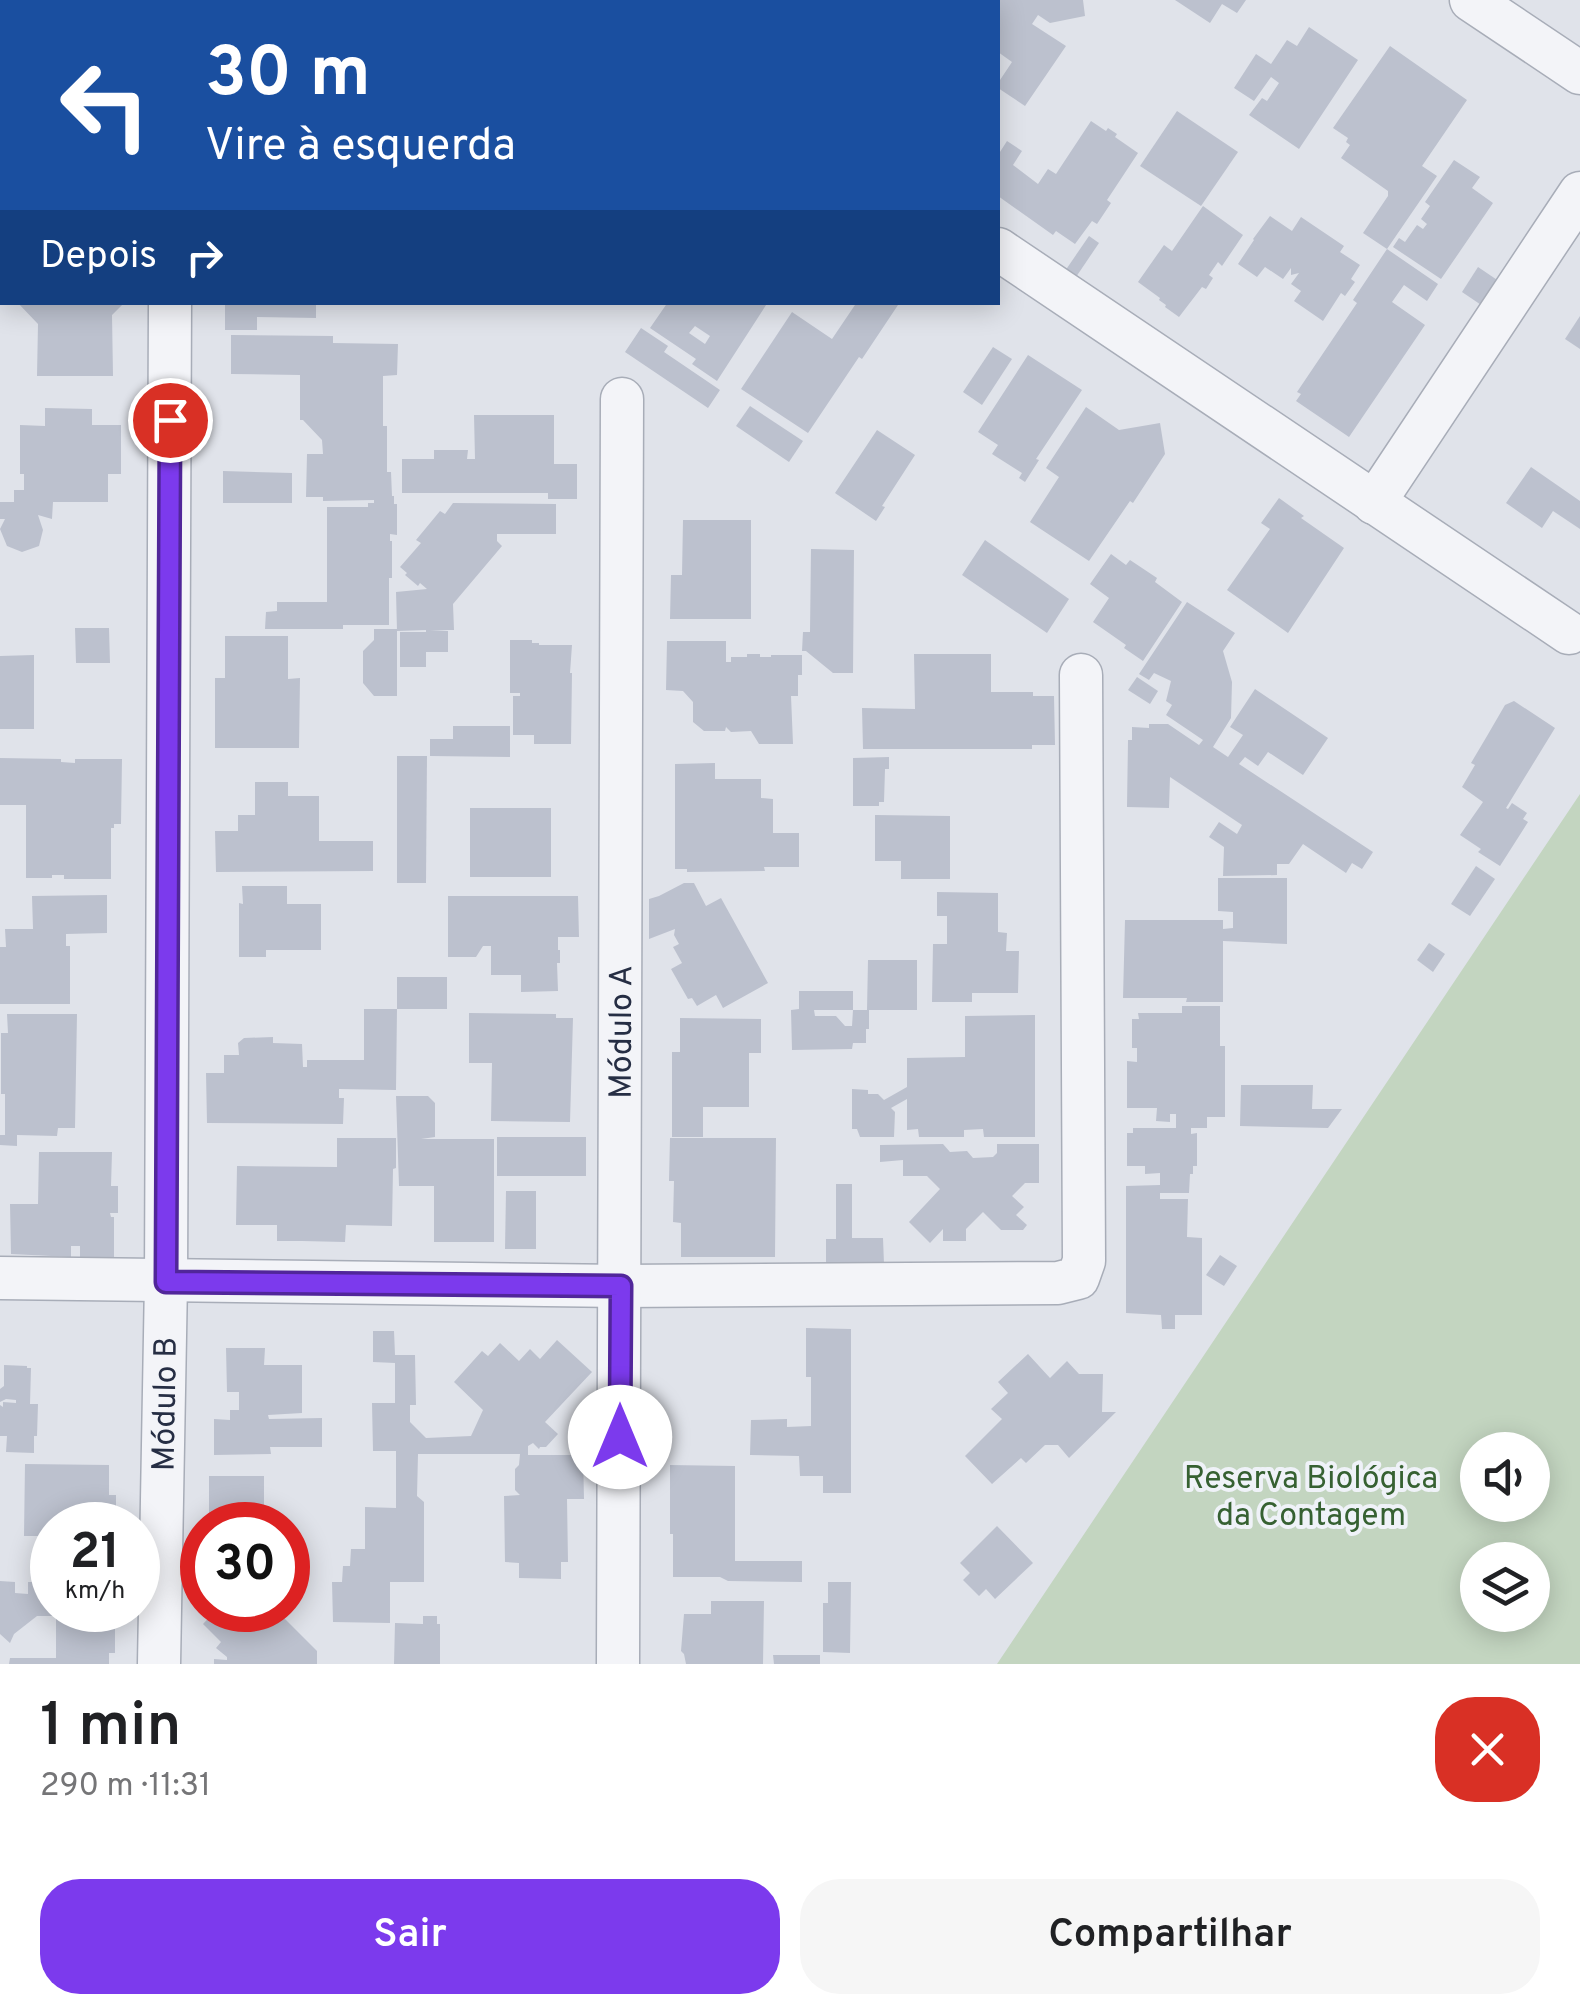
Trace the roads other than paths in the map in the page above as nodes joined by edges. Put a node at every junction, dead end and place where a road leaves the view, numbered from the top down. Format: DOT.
graph roads {
  1 [pos="1471,0"];
  2 [pos="1580,74"];
  3 [pos="1580,193"];
  4 [pos="1000,249"];
  5 [pos="170,305"];
  6 [pos="622,399"];
  7 [pos="1374,503"];
  8 [pos="1569,633"];
  9 [pos="1081,675"];
  10 [pos="0,1278"];
  11 [pos="166,1282"];
  12 [pos="621,1286"];
  13 [pos="159,1664"];
  14 [pos="618,1664"];
  1 -- 2 [label="street"];
  3 -- 7 [label="street"];
  4 -- 7 [label="street"];
  5 -- 11 [label="street, Módulo B"];
  6 -- 12 [label="street, Módulo A"];
  7 -- 8 [label="street"];
  9 -- 12 [label="street"];
  10 -- 11 [label="street"];
  11 -- 12 [label="street"];
  11 -- 13 [label="street, Módulo B"];
  12 -- 14 [label="street, Módulo A"];
}
